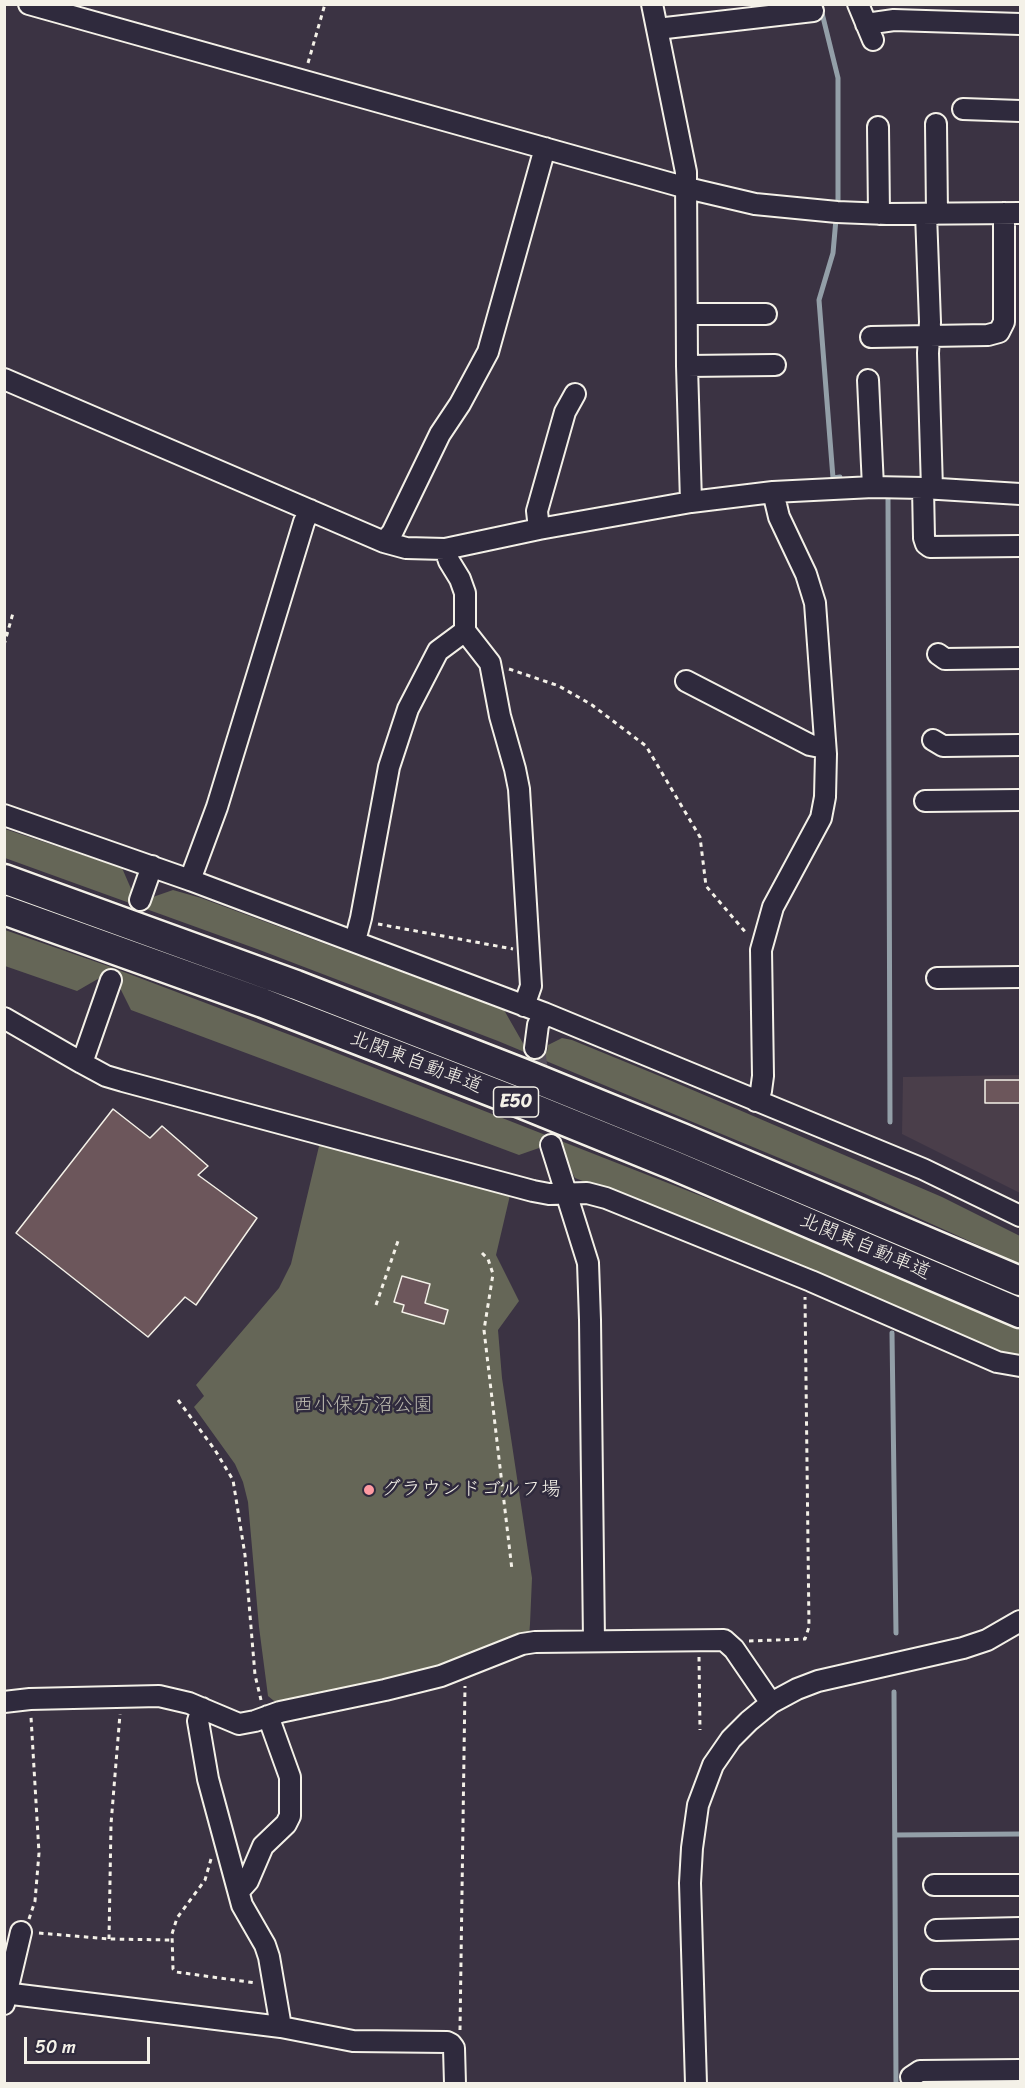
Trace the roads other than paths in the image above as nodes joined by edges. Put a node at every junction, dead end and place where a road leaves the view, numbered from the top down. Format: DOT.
graph roads {
  1 [pos="29,4"];
  2 [pos="652,4"];
  3 [pos="858,4"];
  4 [pos="813,11"];
  5 [pos="953,14"];
  6 [pos="1020,24"];
  7 [pos="657,29"];
  8 [pos="963,109"];
  9 [pos="1020,111"];
  10 [pos="936,124"];
  11 [pos="878,127"];
  12 [pos="545,148"];
  13 [pos="687,188"];
  14 [pos="1012,213"];
  15 [pos="879,214"];
  16 [pos="932,214"];
  17 [pos="688,314"];
  18 [pos="766,314"];
  19 [pos="930,336"];
  20 [pos="871,337"];
  21 [pos="775,365"];
  22 [pos="687,366"];
  23 [pos="4,380"];
  24 [pos="868,380"];
  25 [pos="575,394"];
  26 [pos="873,488"];
  27 [pos="927,489"];
  28 [pos="773,492"];
  29 [pos="1020,494"];
  30 [pos="691,502"];
  31 [pos="310,510"];
  32 [pos="539,529"];
  33 [pos="384,542"];
  34 [pos="1020,546"];
  35 [pos="445,549"];
  36 [pos="465,632"];
  37 [pos="938,654"];
  38 [pos="1020,658"];
  39 [pos="686,681"];
  40 [pos="933,740"];
  41 [pos="1020,745"];
  42 [pos="825,748"];
  43 [pos="1020,800"];
  44 [pos="925,801"];
  45 [pos="4,815"];
  46 [pos="152,866"];
  47 [pos="4,879"];
  48 [pos="190,880"];
  49 [pos="140,900"];
  50 [pos="4,910"];
  51 [pos="357,932"];
  52 [pos="1020,977"];
  53 [pos="937,978"];
  54 [pos="111,980"];
  55 [pos="524,1006"];
  56 [pos="544,1013"];
  57 [pos="4,1018"];
  58 [pos="535,1048"];
  59 [pos="82,1063"];
  60 [pos="756,1101"];
  61 [pos="551,1145"];
  62 [pos="567,1192"];
  63 [pos="1020,1216"];
  64 [pos="1020,1281"];
  65 [pos="1020,1313"];
  66 [pos="1020,1366"];
  67 [pos="1020,1621"];
  68 [pos="594,1641"];
  69 [pos="4,1702"];
  70 [pos="771,1703"];
  71 [pos="202,1708"];
  72 [pos="268,1716"];
  73 [pos="934,1885"];
  74 [pos="1020,1885"];
  75 [pos="238,1891"];
  76 [pos="1020,1928"];
  77 [pos="936,1930"];
  78 [pos="21,1932"];
  79 [pos="932,1980"];
  80 [pos="1020,1980"];
  81 [pos="5,1997"];
  82 [pos="281,2027"];
  83 [pos="1020,2070"];
  84 [pos="911,2077"];
  85 [pos="455,2084"];
  86 [pos="696,2084"];
  1 -- 12 [label="street"];
  2 -- 7 [label="street"];
  3 -- 5 [label="street"];
  4 -- 7 [label="street"];
  5 -- 6 [label="street"];
  7 -- 13 [label="street"];
  8 -- 9 [label="street"];
  10 -- 16 [label="street"];
  11 -- 15 [label="street"];
  12 -- 13 [label="street"];
  12 -- 33 [label="street"];
  13 -- 15 [label="street"];
  13 -- 17 [label="street"];
  14 -- 16 [label="street"];
  14 -- 19 [label="street"];
  15 -- 16 [label="street"];
  16 -- 19 [label="street"];
  17 -- 18 [label="street"];
  17 -- 22 [label="street"];
  19 -- 20 [label="street"];
  19 -- 27 [label="street"];
  21 -- 22 [label="street"];
  22 -- 30 [label="street"];
  23 -- 31 [label="street"];
  24 -- 26 [label="street"];
  25 -- 32 [label="street"];
  26 -- 27 [label="street"];
  26 -- 28 [label="street"];
  27 -- 29 [label="street"];
  27 -- 34 [label="street"];
  28 -- 30 [label="street"];
  28 -- 42 [label="street"];
  30 -- 32 [label="street"];
  31 -- 33 [label="street"];
  31 -- 48 [label="street"];
  32 -- 35 [label="street"];
  33 -- 35 [label="street"];
  35 -- 36 [label="street"];
  36 -- 51 [label="street"];
  36 -- 55 [label="street"];
  37 -- 38 [label="street"];
  39 -- 42 [label="street"];
  40 -- 41 [label="street"];
  42 -- 60 [label="street"];
  43 -- 44 [label="street"];
  45 -- 46 [label="street"];
  46 -- 48 [label="street"];
  46 -- 49 [label="street"];
  47 -- 64 [label="highway, 北関東自動車道 / E50"];
  48 -- 51 [label="street"];
  50 -- 65 [label="highway, 北関東自動車道 / E50"];
  51 -- 55 [label="street"];
  52 -- 53 [label="street"];
  54 -- 59 [label="street"];
  55 -- 56 [label="street"];
  56 -- 58 [label="street"];
  56 -- 60 [label="street"];
  57 -- 59 [label="street"];
  59 -- 62 [label="street"];
  60 -- 63 [label="street"];
  61 -- 62 [label="street"];
  62 -- 66 [label="street"];
  62 -- 68 [label="street"];
  67 -- 70 [label="street"];
  68 -- 70 [label="street"];
  68 -- 72 [label="street"];
  69 -- 71 [label="street"];
  70 -- 86 [label="street"];
  71 -- 72 [label="street"];
  71 -- 75 [label="street"];
  72 -- 75 [label="street"];
  73 -- 74 [label="street"];
  75 -- 82 [label="street"];
  76 -- 77 [label="street"];
  78 -- 81 [label="street"];
  79 -- 80 [label="street"];
  81 -- 82 [label="street"];
  82 -- 85 [label="street"];
  83 -- 84 [label="street"];
}
